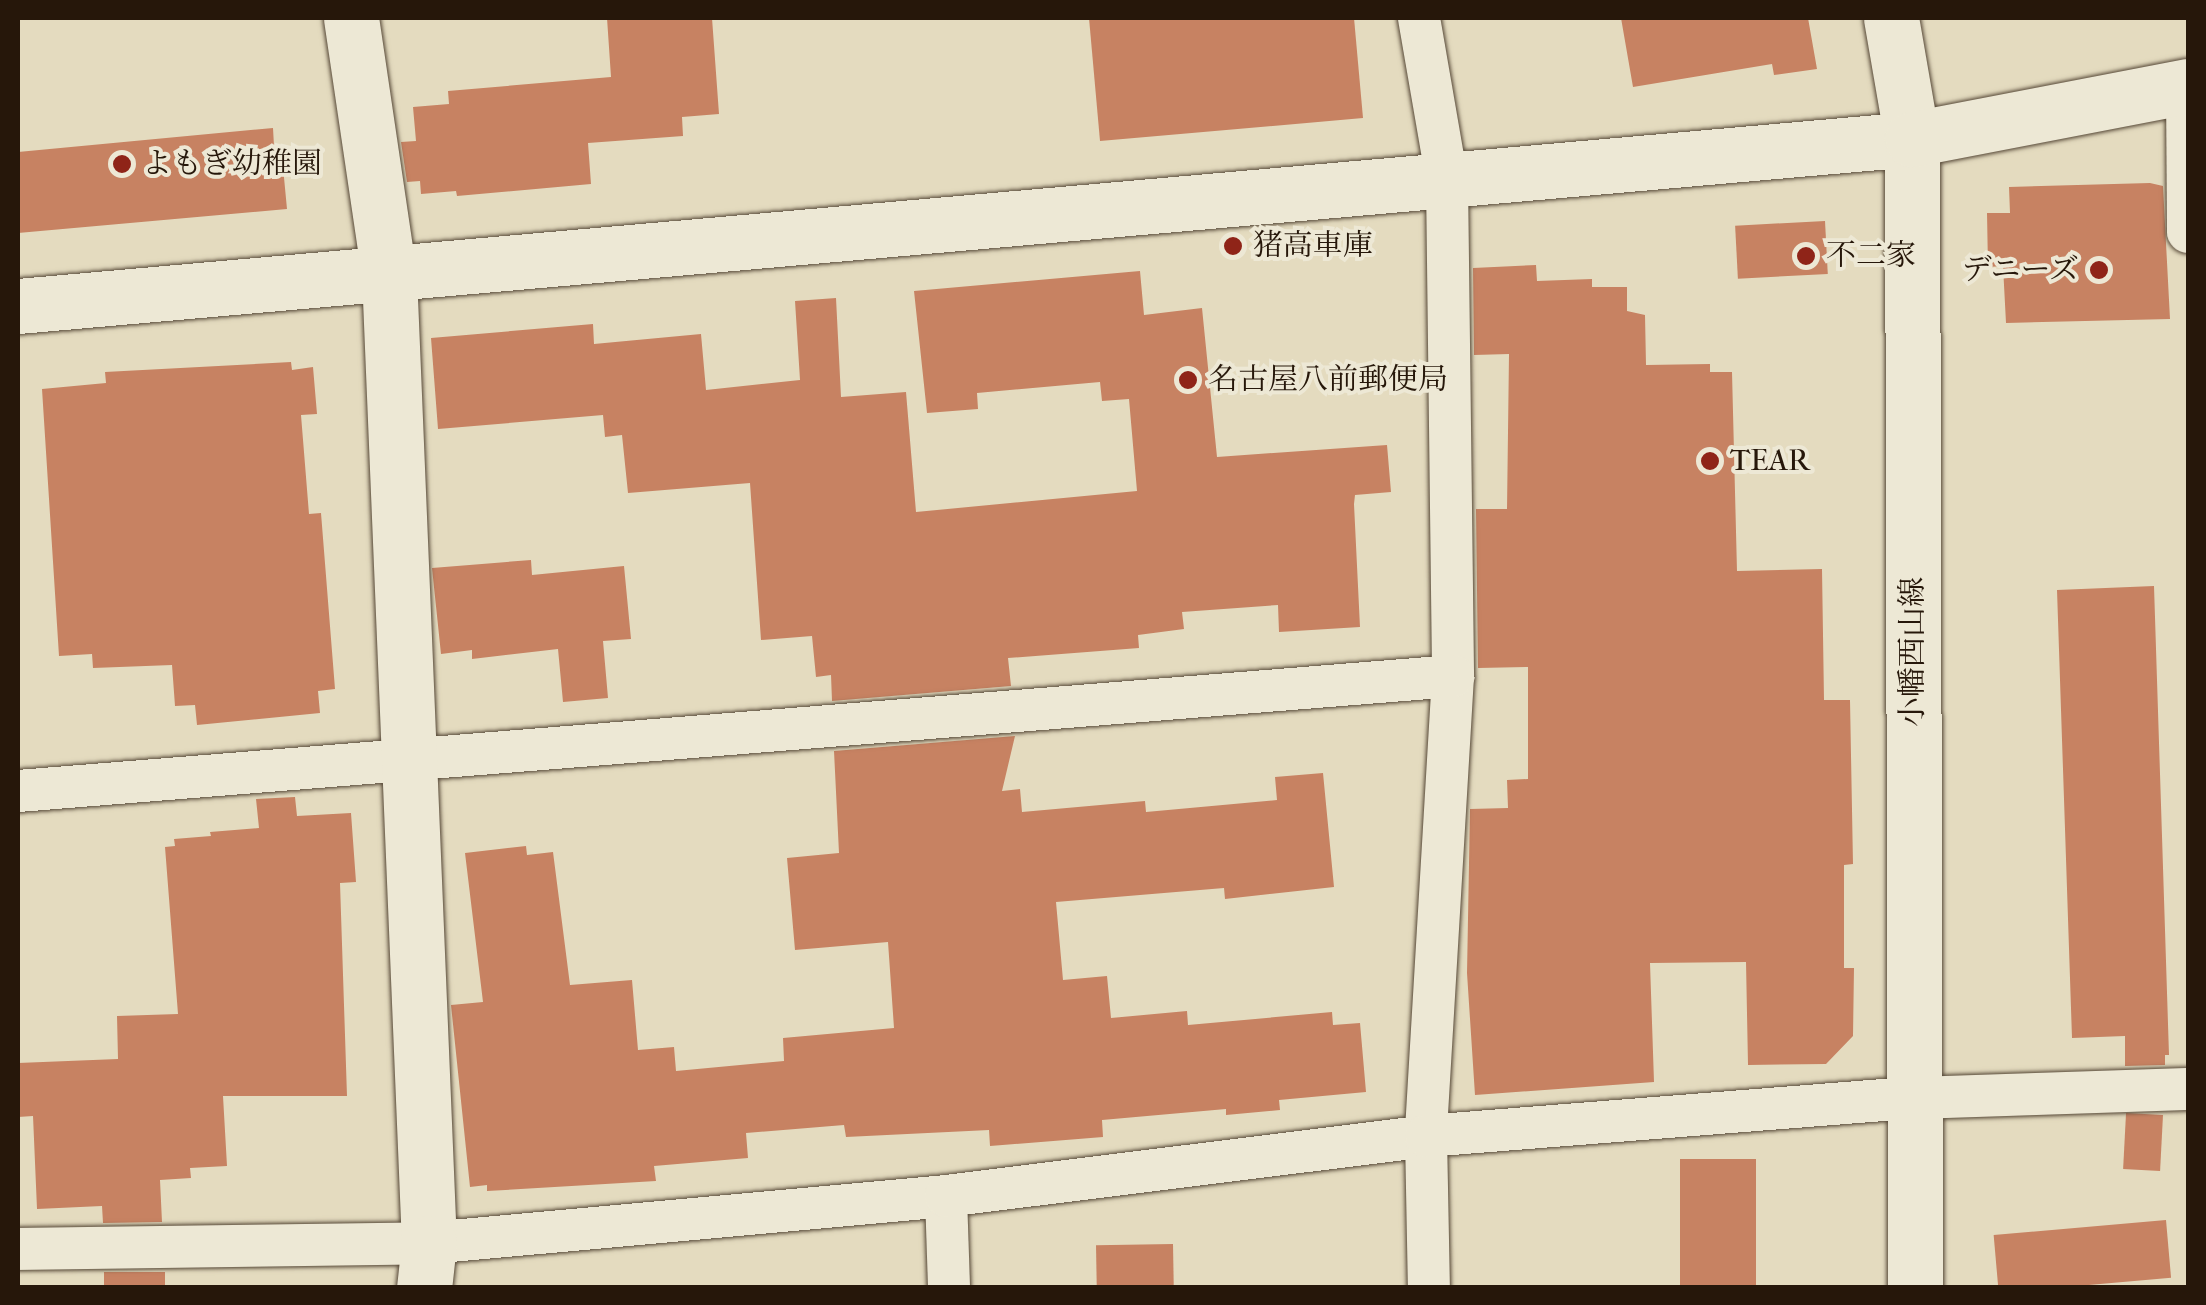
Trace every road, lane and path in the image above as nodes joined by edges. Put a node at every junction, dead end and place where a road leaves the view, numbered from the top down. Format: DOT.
graph roads {
  1 [pos="351,18"];
  2 [pos="1419,18"];
  3 [pos="1891,18"];
  4 [pos="2188,87"];
  5 [pos="1912,140"];
  6 [pos="1447,180"];
  7 [pos="2188,232"];
  8 [pos="389,274"];
  9 [pos="18,306"];
  10 [pos="1452,676"];
  11 [pos="409,762"];
  12 [pos="18,791"];
  13 [pos="2188,1089"];
  14 [pos="1914,1098"];
  15 [pos="1426,1136"];
  16 [pos="946,1196"];
  17 [pos="18,1250"];
  18 [pos="426,1266"];
  19 [pos="949,1288"];
  20 [pos="1429,1288"];
  21 [pos="1915,1288"];
  1 -- 8 [label="street"];
  2 -- 6 [label="street"];
  3 -- 5 [label="street, 小幡西山線"];
  4 -- 5 [label="street"];
  4 -- 7 [label="street"];
  5 -- 6 [label="street"];
  5 -- 14 [label="street, 小幡西山線"];
  6 -- 8 [label="street"];
  6 -- 10 [label="street"];
  8 -- 9 [label="street"];
  8 -- 11 [label="street"];
  10 -- 11 [label="street"];
  10 -- 15 [label="street"];
  11 -- 12 [label="street"];
  11 -- 18 [label="street"];
  13 -- 14 [label="street"];
  14 -- 15 [label="street"];
  14 -- 21 [label="street, 小幡西山線"];
  15 -- 16 [label="street"];
  15 -- 20 [label="street"];
  16 -- 18 [label="street"];
  16 -- 19 [label="street"];
  17 -- 18 [label="street"];
}
